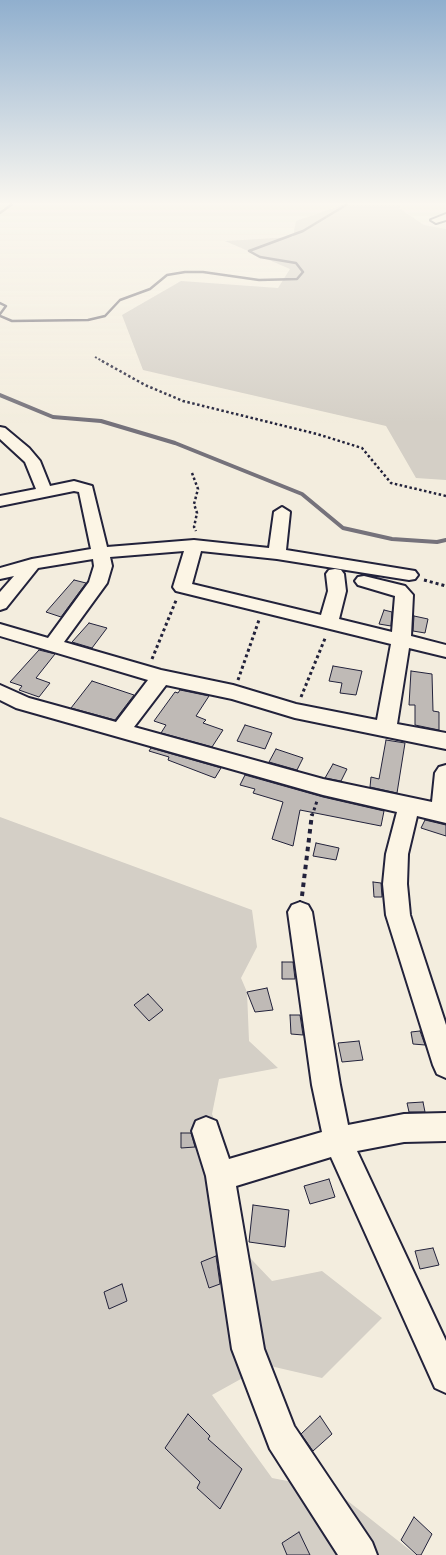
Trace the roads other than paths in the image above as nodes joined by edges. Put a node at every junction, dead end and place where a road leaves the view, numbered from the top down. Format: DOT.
graph roads {
  1 [pos="0,432"];
  2 [pos="44,490"];
  3 [pos="0,501"];
  4 [pos="282,512"];
  5 [pos="194,545"];
  6 [pos="101,553"];
  7 [pos="277,554"];
  8 [pos="32,564"];
  9 [pos="332,568"];
  10 [pos="0,574"];
  11 [pos="409,576"];
  12 [pos="0,604"];
  13 [pos="328,624"];
  14 [pos="0,630"];
  15 [pos="401,641"];
  16 [pos="53,647"];
  17 [pos="446,650"];
  18 [pos="156,676"];
  19 [pos="0,692"];
  20 [pos="386,729"];
  21 [pos="121,730"];
  22 [pos="446,742"];
  23 [pos="446,773"];
  24 [pos="410,804"];
  25 [pos="445,814"];
  26 [pos="300,912"];
  27 [pos="446,1065"];
  28 [pos="446,1127"];
  29 [pos="206,1131"];
  30 [pos="338,1141"];
  31 [pos="220,1176"];
  32 [pos="446,1376"];
  33 [pos="359,1555"];
  1 -- 2 [label="street"];
  2 -- 3 [label="street"];
  2 -- 6 [label="street"];
  4 -- 7 [label="street"];
  5 -- 6 [label="street"];
  5 -- 7 [label="street"];
  5 -- 13 [label="street"];
  6 -- 8 [label="street"];
  6 -- 16 [label="street"];
  7 -- 9 [label="street"];
  8 -- 10 [label="street"];
  8 -- 12 [label="street"];
  9 -- 11 [label="street"];
  9 -- 13 [label="street"];
  9 -- 15 [label="street"];
  13 -- 15 [label="street"];
  14 -- 16 [label="street"];
  15 -- 17 [label="street"];
  15 -- 20 [label="street"];
  16 -- 18 [label="street"];
  18 -- 20 [label="street"];
  18 -- 21 [label="street"];
  19 -- 21 [label="street"];
  20 -- 22 [label="street"];
  21 -- 24 [label="street"];
  23 -- 25 [label="street"];
  24 -- 25 [label="street"];
  24 -- 27 [label="street"];
  26 -- 30 [label="street"];
  28 -- 30 [label="street"];
  29 -- 31 [label="street"];
  30 -- 31 [label="street"];
  30 -- 32 [label="street"];
  31 -- 33 [label="street"];
}
